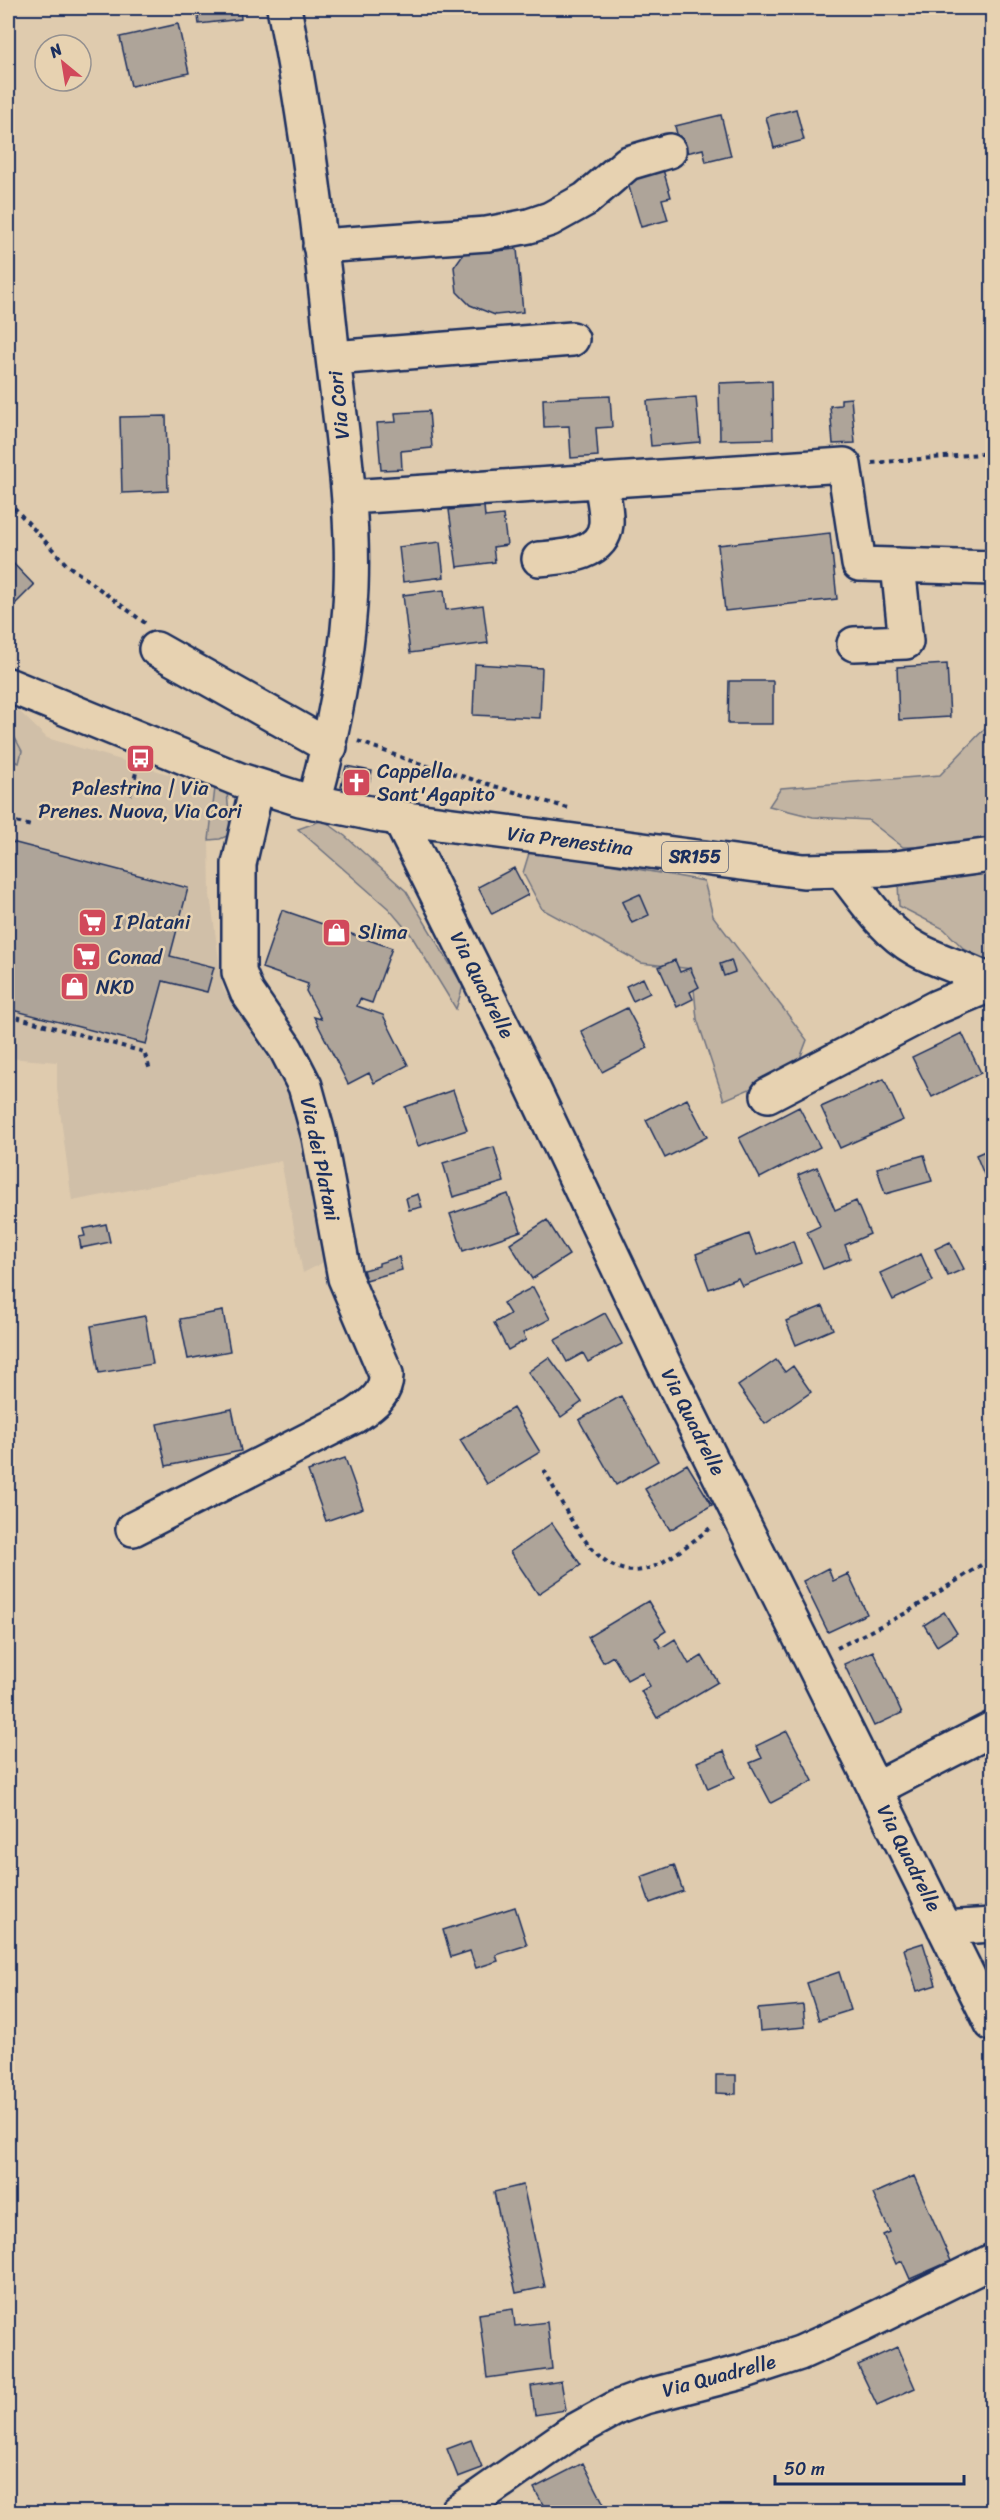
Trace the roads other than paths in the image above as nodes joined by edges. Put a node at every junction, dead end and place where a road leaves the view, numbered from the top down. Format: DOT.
graph roads {
  1 [pos="284,8"];
  2 [pos="669,152"];
  3 [pos="320,246"];
  4 [pos="572,339"];
  5 [pos="333,358"];
  6 [pos="601,481"];
  7 [pos="349,497"];
  8 [pos="539,559"];
  9 [pos="898,565"];
  10 [pos="993,568"];
  11 [pos="854,644"];
  12 [pos="156,648"];
  13 [pos="8,685"];
  14 [pos="331,739"];
  15 [pos="257,786"];
  16 [pos="314,802"];
  17 [pos="399,818"];
  18 [pos="993,855"];
  19 [pos="842,871"];
  20 [pos="993,984"];
  21 [pos="768,1095"];
  22 [pos="133,1529"];
  23 [pos="993,1729"];
  24 [pos="874,1789"];
  25 [pos="993,1925"];
  26 [pos="944,1928"];
  27 [pos="993,2024"];
  28 [pos="993,2260"];
  29 [pos="457,2512"];
  1 -- 3 [label="street, Via Cori"];
  2 -- 3 [label="street"];
  3 -- 5 [label="street, Via Cori"];
  4 -- 5 [label="street"];
  5 -- 7 [label="street, Via Cori"];
  6 -- 7 [label="street"];
  6 -- 8 [label="street"];
  6 -- 9 [label="street"];
  7 -- 14 [label="street, Via Cori"];
  9 -- 10 [label="street"];
  9 -- 11 [label="street"];
  12 -- 14 [label="street"];
  13 -- 15 [label="street, SR155"];
  14 -- 16 [label="street, Via Cori"];
  15 -- 16 [label="street, SR155"];
  15 -- 22 [label="street, Via dei Platani"];
  16 -- 17 [label="street, SR155"];
  17 -- 19 [label="street, Via Prenestina / SR155"];
  17 -- 24 [label="street, Via Quadrelle"];
  18 -- 19 [label="street, Via Prenestina / SR155"];
  19 -- 20 [label="street"];
  20 -- 21 [label="street"];
  23 -- 24 [label="street"];
  24 -- 26 [label="street, Via Quadrelle"];
  25 -- 26 [label="street"];
  26 -- 27 [label="street, Via Quadrelle"];
  28 -- 29 [label="street, Via Quadrelle"];
}
